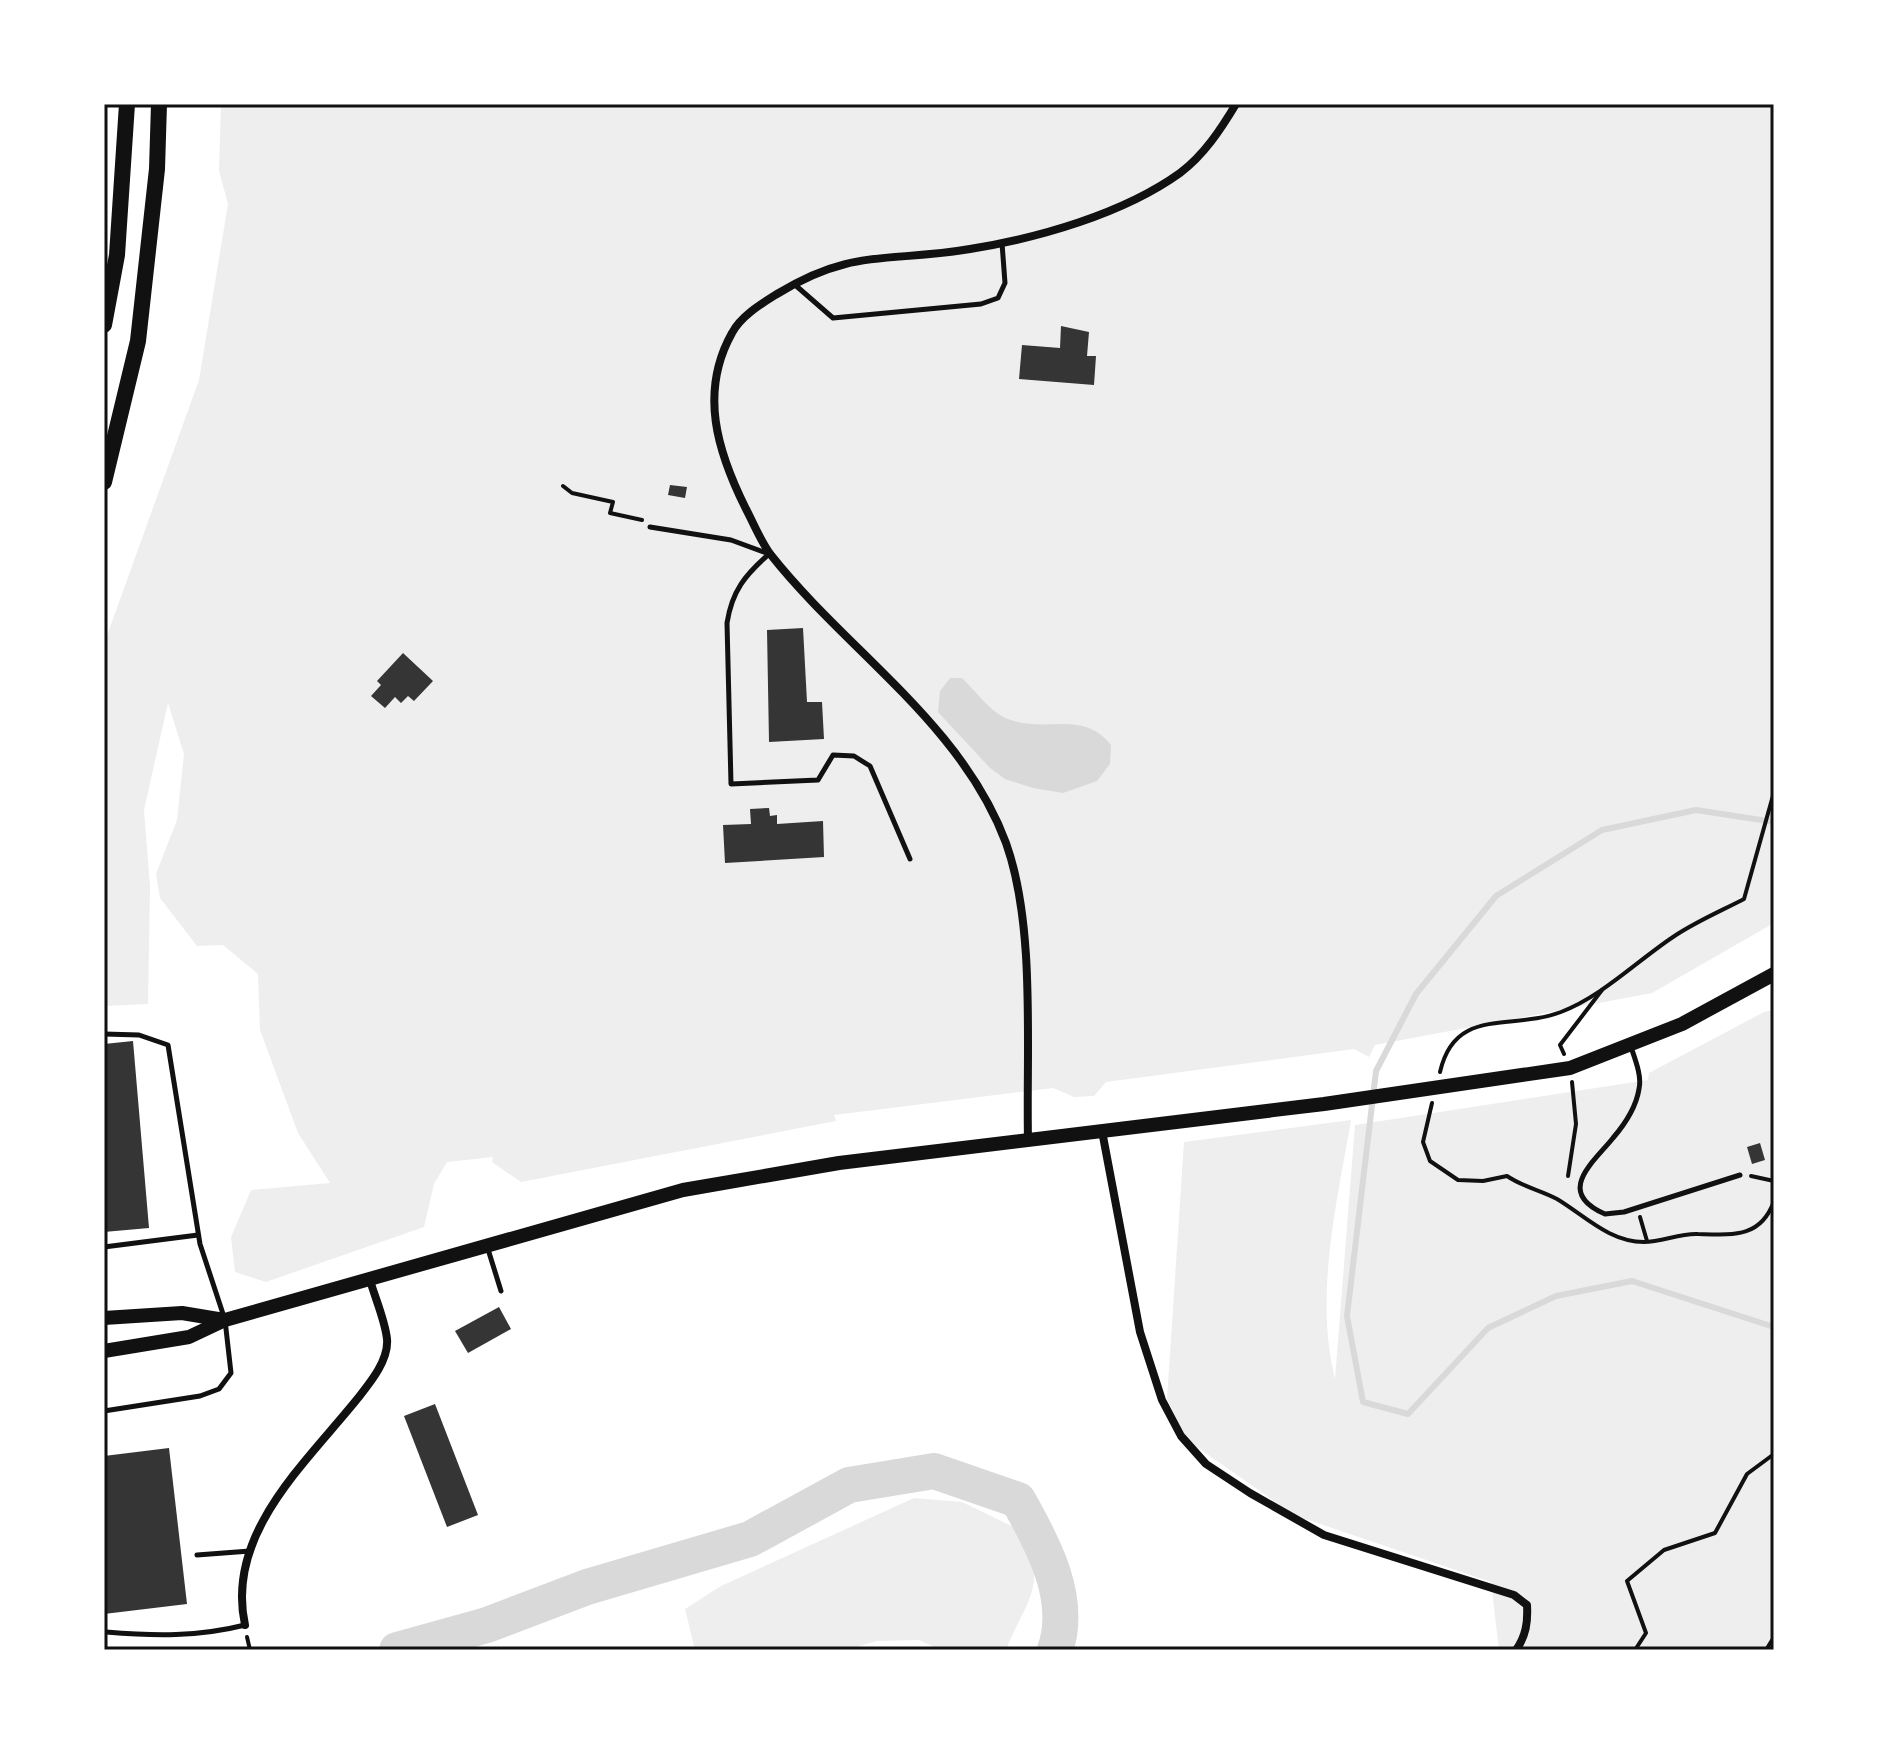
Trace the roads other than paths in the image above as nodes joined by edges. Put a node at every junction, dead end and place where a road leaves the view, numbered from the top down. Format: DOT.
graph roads {
  1 [pos="127,104"];
  2 [pos="159,104"];
  3 [pos="1236,104"];
  4 [pos="1002,243"];
  5 [pos="793,284"];
  6 [pos="104,325"];
  7 [pos="104,482"];
  8 [pos="650,527"];
  9 [pos="769,554"];
  10 [pos="910,859"];
  11 [pos="1774,974"];
  12 [pos="104,1034"];
  13 [pos="1631,1047"];
  14 [pos="1102,1131"];
  15 [pos="1028,1140"];
  16 [pos="1740,1175"];
  17 [pos="198,1235"];
  18 [pos="487,1245"];
  19 [pos="104,1247"];
  20 [pos="370,1280"];
  21 [pos="501,1291"];
  22 [pos="104,1318"];
  23 [pos="225,1320"];
  24 [pos="104,1351"];
  25 [pos="104,1411"];
  26 [pos="250,1551"];
  27 [pos="197,1555"];
  28 [pos="245,1625"];
  29 [pos="106,1632"];
  30 [pos="1516,1650"];
  1 -- 6 [label="main road"];
  2 -- 7 [label="main road"];
  3 -- 4 [label="street"];
  4 -- 5 [label="street"];
  4 -- 5 [label="lane"];
  5 -- 9 [label="street"];
  8 -- 9 [label="lane"];
  9 -- 10 [label="lane"];
  9 -- 15 [label="street"];
  11 -- 13 [label="main road"];
  12 -- 17 [label="lane"];
  13 -- 14 [label="main road"];
  13 -- 16 [label="lane"];
  14 -- 15 [label="main road"];
  14 -- 30 [label="street"];
  15 -- 18 [label="main road"];
  17 -- 19 [label="lane"];
  17 -- 23 [label="lane"];
  18 -- 20 [label="main road"];
  18 -- 21 [label="lane"];
  20 -- 23 [label="main road"];
  20 -- 26 [label="street"];
  22 -- 23 [label="main road"];
  23 -- 24 [label="main road"];
  23 -- 25 [label="lane"];
  26 -- 27 [label="lane"];
  26 -- 28 [label="street"];
  28 -- 29 [label="lane"];
}
